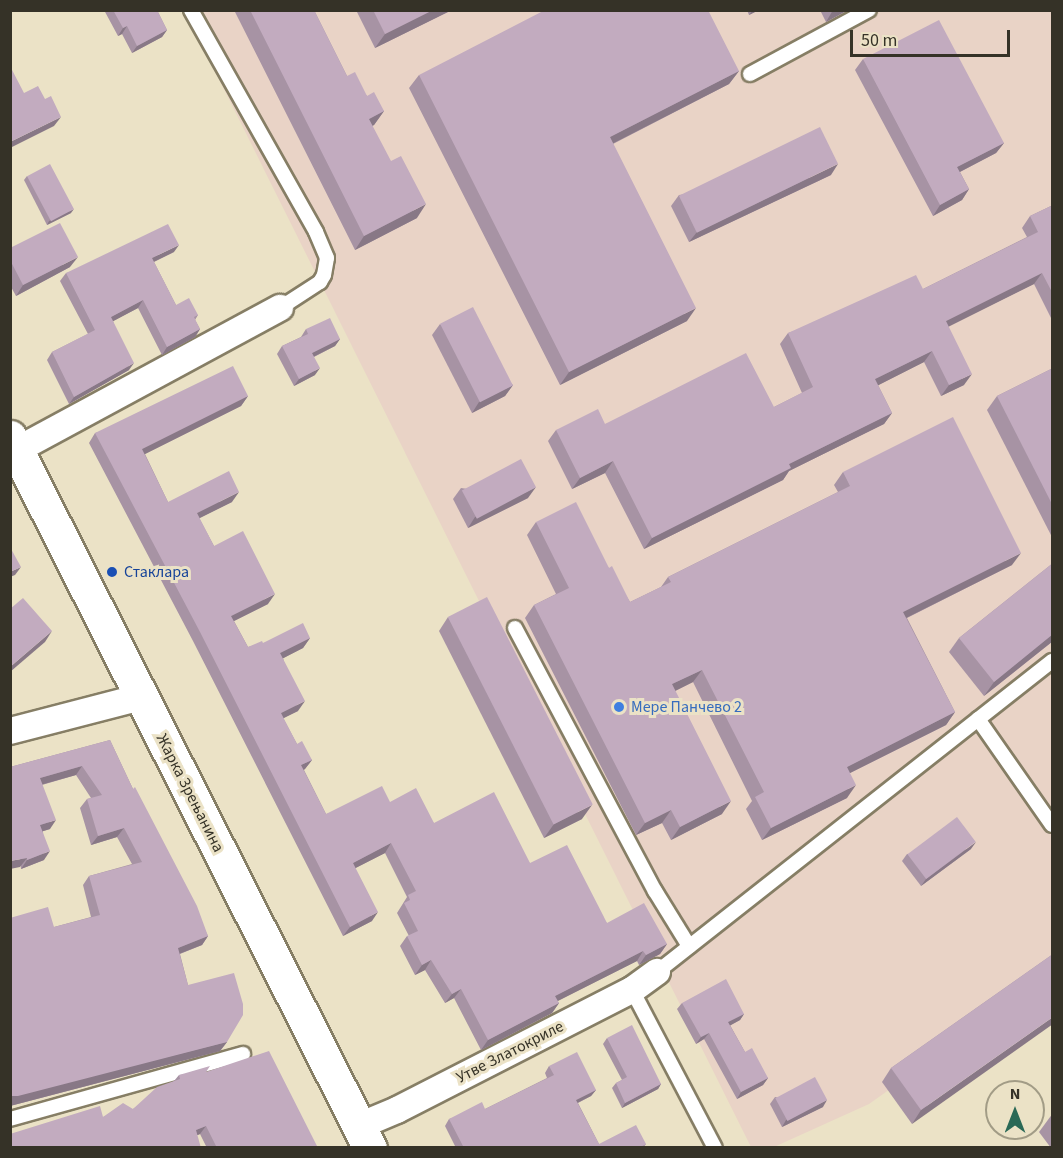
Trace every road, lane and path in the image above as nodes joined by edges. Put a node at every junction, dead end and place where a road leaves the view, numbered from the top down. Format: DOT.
graph roads {
  1 [pos="191,10"];
  2 [pos="869,10"];
  3 [pos="750,74"];
  4 [pos="280,308"];
  5 [pos="14,443"];
  6 [pos="515,627"];
  7 [pos="1053,661"];
  8 [pos="141,697"];
  9 [pos="978,719"];
  10 [pos="10,731"];
  11 [pos="1053,825"];
  12 [pos="689,946"];
  13 [pos="657,972"];
  14 [pos="632,990"];
  15 [pos="243,1054"];
  16 [pos="10,1119"];
  17 [pos="365,1137"];
  18 [pos="715,1148"];
  1 -- 4 [label="lane"];
  2 -- 3 [label="lane"];
  4 -- 5 [label="street"];
  5 -- 8 [label="street, Жарка Зрењанина"];
  6 -- 12 [label="lane"];
  7 -- 9 [label="lane"];
  8 -- 10 [label="street"];
  8 -- 17 [label="street, Жарка Зрењанина"];
  9 -- 11 [label="lane"];
  9 -- 12 [label="lane"];
  12 -- 13 [label="lane"];
  13 -- 14 [label="street, Утве Златокриле"];
  14 -- 17 [label="street, Утве Златокриле"];
  14 -- 18 [label="lane"];
  15 -- 16 [label="lane"];
}
